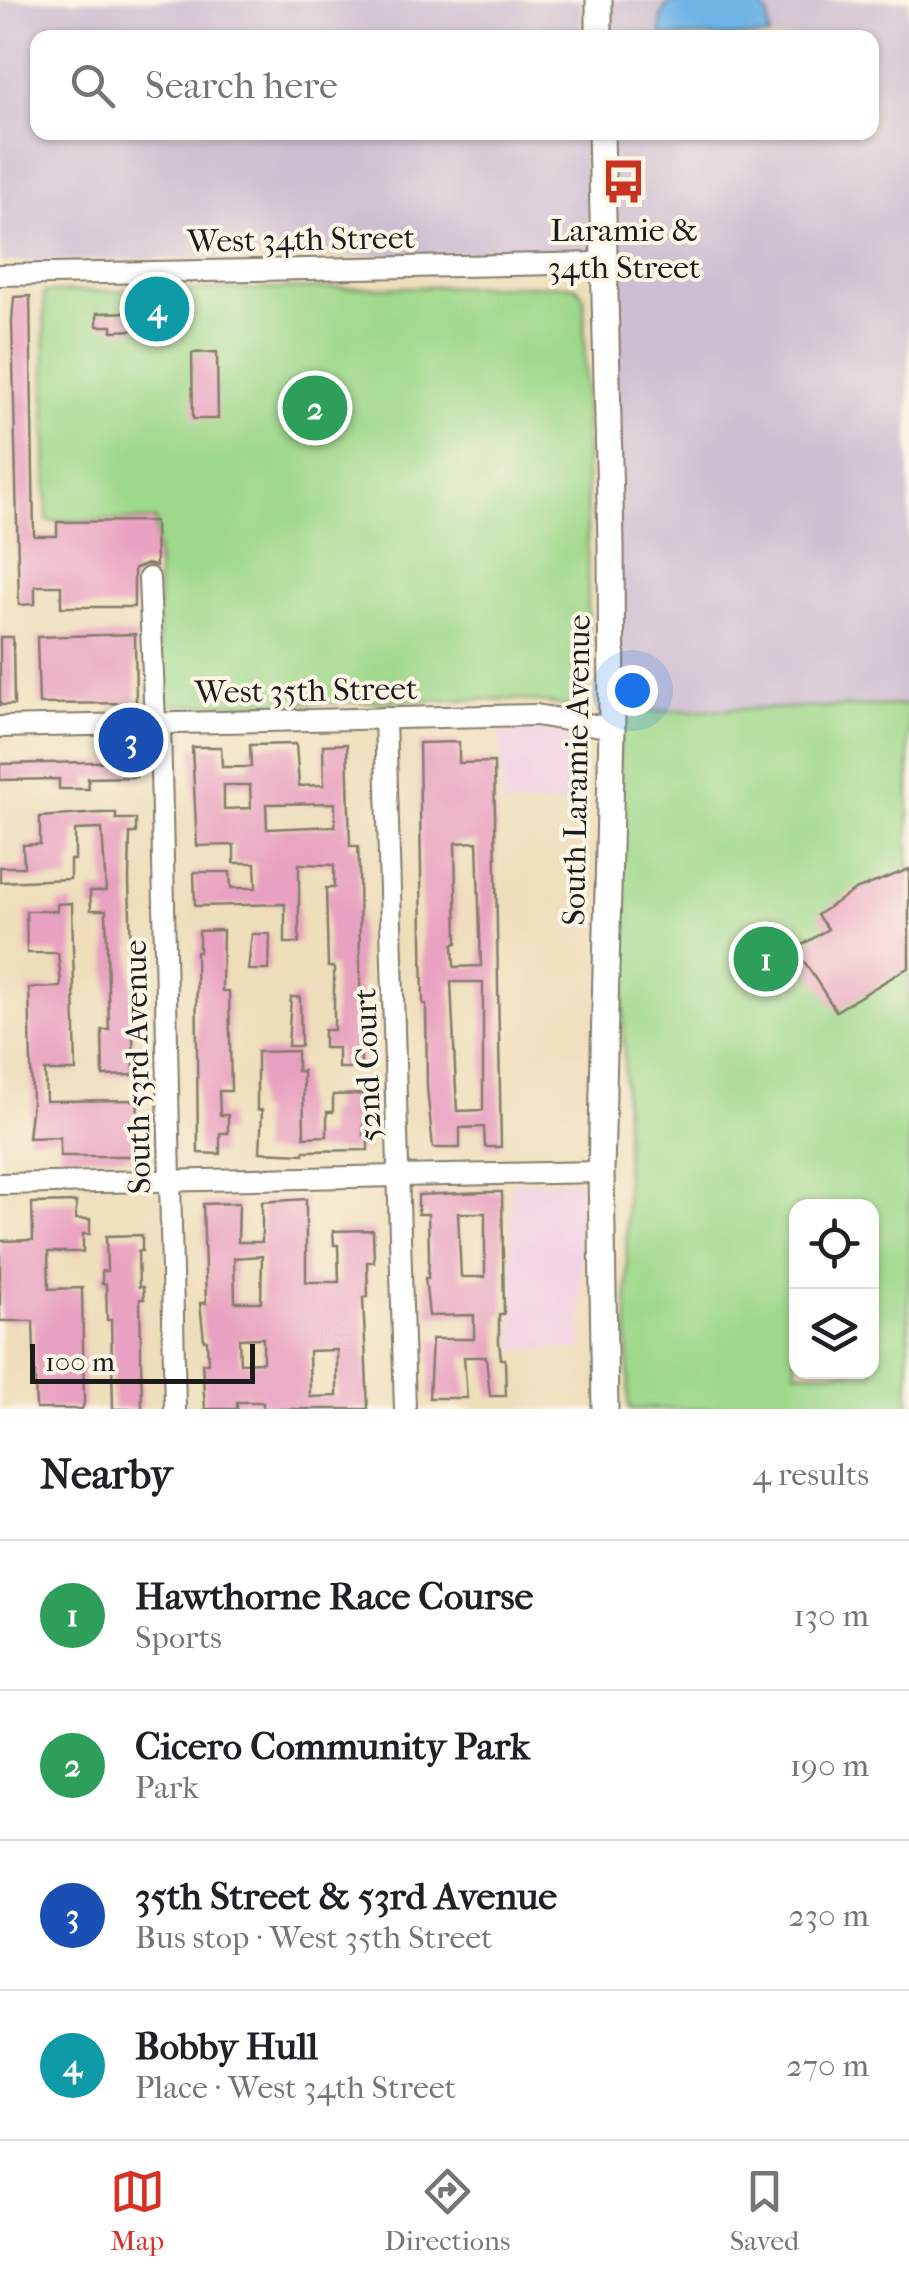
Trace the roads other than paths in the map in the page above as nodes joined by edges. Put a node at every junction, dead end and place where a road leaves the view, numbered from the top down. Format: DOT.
graph roads {
  1 [pos="599,0"];
  2 [pos="600,30"];
  3 [pos="601,140"];
  4 [pos="604,263"];
  5 [pos="0,275"];
  6 [pos="149,578"];
  7 [pos="385,718"];
  8 [pos="158,723"];
  9 [pos="0,727"];
  10 [pos="612,728"];
  11 [pos="601,1172"];
  12 [pos="401,1176"];
  13 [pos="170,1181"];
  14 [pos="0,1184"];
  15 [pos="174,1409"];
  16 [pos="405,1409"];
  17 [pos="605,1409"];
  1 -- 2 [label="main road"];
  3 -- 4 [label="main road, South Laramie Avenue"];
  4 -- 5 [label="street, West 34th Street"];
  4 -- 10 [label="main road, South Laramie Avenue"];
  6 -- 8 [label="street, South 53rd Avenue"];
  7 -- 8 [label="street, West 35th Street"];
  7 -- 10 [label="street, West 35th Street"];
  7 -- 12 [label="street, 52nd Court"];
  8 -- 9 [label="street, West 35th Street"];
  8 -- 13 [label="street, South 53rd Avenue"];
  10 -- 11 [label="main road, South Laramie Avenue"];
  11 -- 12 [label="street"];
  11 -- 17 [label="main road, South Laramie Avenue"];
  12 -- 13 [label="street"];
  12 -- 16 [label="street, 52nd Court"];
  13 -- 14 [label="street"];
  13 -- 15 [label="street, South 53rd Avenue"];
}
